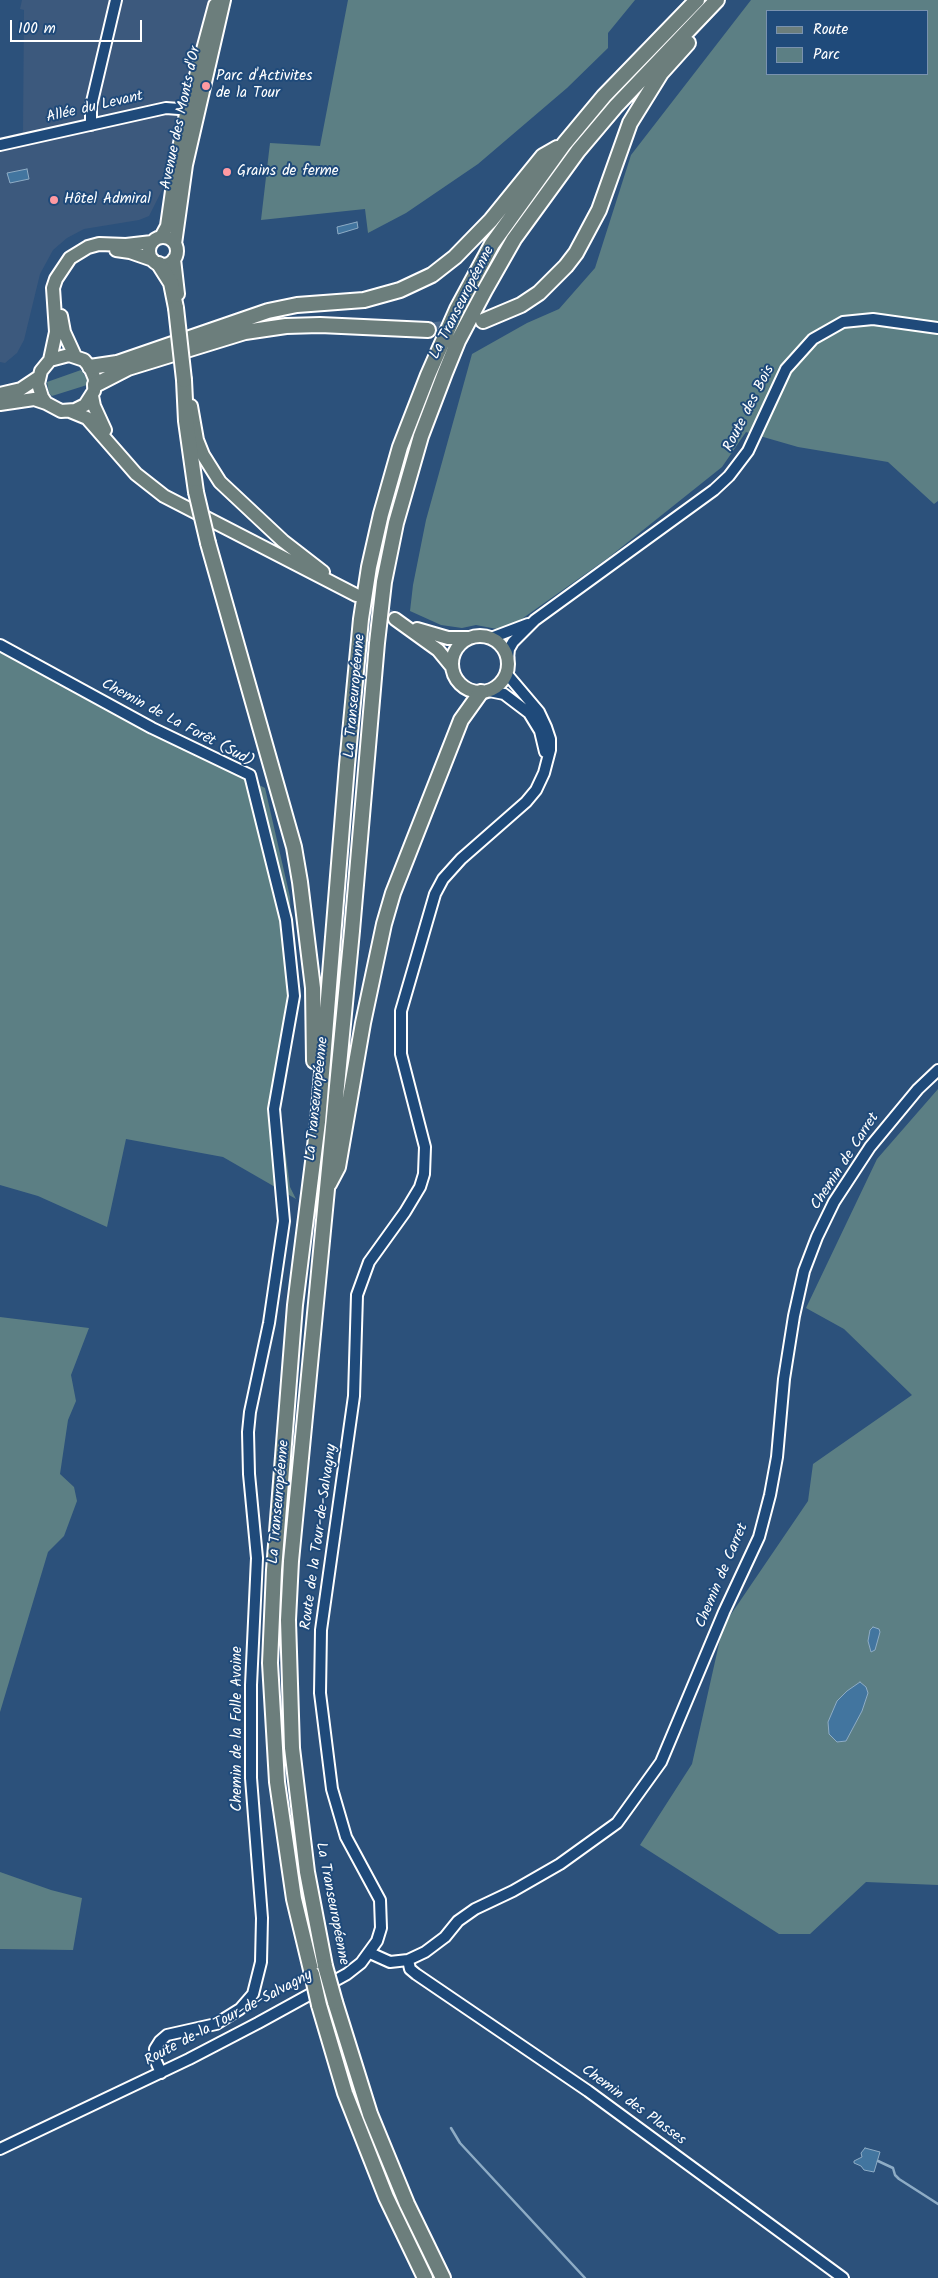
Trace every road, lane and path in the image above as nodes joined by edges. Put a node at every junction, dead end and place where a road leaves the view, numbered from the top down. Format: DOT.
graph roads {
  1 [pos="116,0"];
  2 [pos="216,0"];
  3 [pos="224,0"];
  4 [pos="697,0"];
  5 [pos="715,3"];
  6 [pos="193,110"];
  7 [pos="90,125"];
  8 [pos="564,144"];
  9 [pos="0,145"];
  10 [pos="156,239"];
  11 [pos="175,244"];
  12 [pos="174,259"];
  13 [pos="156,262"];
  14 [pos="178,308"];
  15 [pos="483,321"];
  16 [pos="938,328"];
  17 [pos="428,330"];
  18 [pos="75,356"];
  19 [pos="50,360"];
  20 [pos="90,367"];
  21 [pos="39,377"];
  22 [pos="186,380"];
  23 [pos="94,391"];
  24 [pos="0,394"];
  25 [pos="46,403"];
  26 [pos="0,404"];
  27 [pos="70,411"];
  28 [pos="114,448"];
  29 [pos="342,588"];
  30 [pos="356,595"];
  31 [pos="395,619"];
  32 [pos="536,620"];
  33 [pos="408,626"];
  34 [pos="468,638"];
  35 [pos="491,638"];
  36 [pos="0,645"];
  37 [pos="508,659"];
  38 [pos="452,668"];
  39 [pos="506,673"];
  40 [pos="485,691"];
  41 [pos="547,763"];
  42 [pos="938,1070"];
  43 [pos="318,1122"];
  44 [pos="325,1190"];
  45 [pos="270,1323"];
  46 [pos="370,1952"];
  47 [pos="408,1960"];
  48 [pos="161,2073"];
  49 [pos="0,2149"];
  50 [pos="425,2278"];
  51 [pos="443,2278"];
  52 [pos="843,2278"];
  1 -- 7 [label="street"];
  2 -- 6 [label="main road, Avenue des Monts d'Or"];
  3 -- 6 [label="main road, Avenue des Monts d'Or"];
  4 -- 8 [label="highway, La Transeuropéenne"];
  5 -- 15 [label="highway"];
  5 -- 44 [label="highway, La Transeuropéenne"];
  6 -- 7 [label="street, Allée du Levant"];
  6 -- 10 [label="main road, Avenue des Monts d'Or"];
  6 -- 11 [label="main road, Avenue des Monts d'Or"];
  7 -- 9 [label="street, Allée du Levant"];
  8 -- 20 [label="highway"];
  8 -- 43 [label="highway, La Transeuropéenne"];
  10 -- 11 [label="main road"];
  10 -- 13 [label="main road"];
  10 -- 19 [label="main road"];
  11 -- 12 [label="main road"];
  12 -- 13 [label="main road"];
  12 -- 14 [label="main road"];
  13 -- 14 [label="highway"];
  13 -- 18 [label="main road"];
  14 -- 22 [label="highway, bridge"];
  16 -- 32 [label="street, Route des Bois"];
  17 -- 23 [label="highway"];
  18 -- 19 [label="main road"];
  18 -- 20 [label="main road"];
  19 -- 21 [label="main road"];
  20 -- 23 [label="main road"];
  21 -- 24 [label="main road"];
  21 -- 25 [label="main road"];
  22 -- 29 [label="main road"];
  22 -- 43 [label="highway, bridge"];
  23 -- 27 [label="main road"];
  23 -- 28 [label="main road"];
  25 -- 26 [label="main road"];
  25 -- 27 [label="main road"];
  27 -- 28 [label="main road"];
  28 -- 29 [label="main road"];
  29 -- 30 [label="main road"];
  31 -- 33 [label="main road"];
  32 -- 35 [label="street, Route des Bois"];
  32 -- 37 [label="street, Route des Bois"];
  33 -- 34 [label="main road"];
  33 -- 38 [label="main road"];
  34 -- 35 [label="main road"];
  34 -- 38 [label="main road"];
  35 -- 37 [label="main road"];
  36 -- 45 [label="street, Chemin de La Forêt (Sud)"];
  37 -- 39 [label="main road"];
  38 -- 40 [label="main road"];
  39 -- 40 [label="main road"];
  39 -- 41 [label="street, Route de la Tour-de-Salvagny"];
  40 -- 41 [label="street"];
  40 -- 44 [label="highway"];
  41 -- 46 [label="street, Route de la Tour-de-Salvagny"];
  42 -- 47 [label="street, Chemin de Carret"];
  43 -- 50 [label="highway, La Transeuropéenne, bridge"];
  44 -- 51 [label="highway, La Transeuropéenne, bridge"];
  45 -- 48 [label="street, Chemin de la Folle Avoine"];
  46 -- 47 [label="street"];
  46 -- 48 [label="street, Route de la Tour-de-Salvagny"];
  47 -- 52 [label="street, Chemin des Plasses"];
  48 -- 49 [label="street, Route de la Tour-de-Salvagny"];
}
